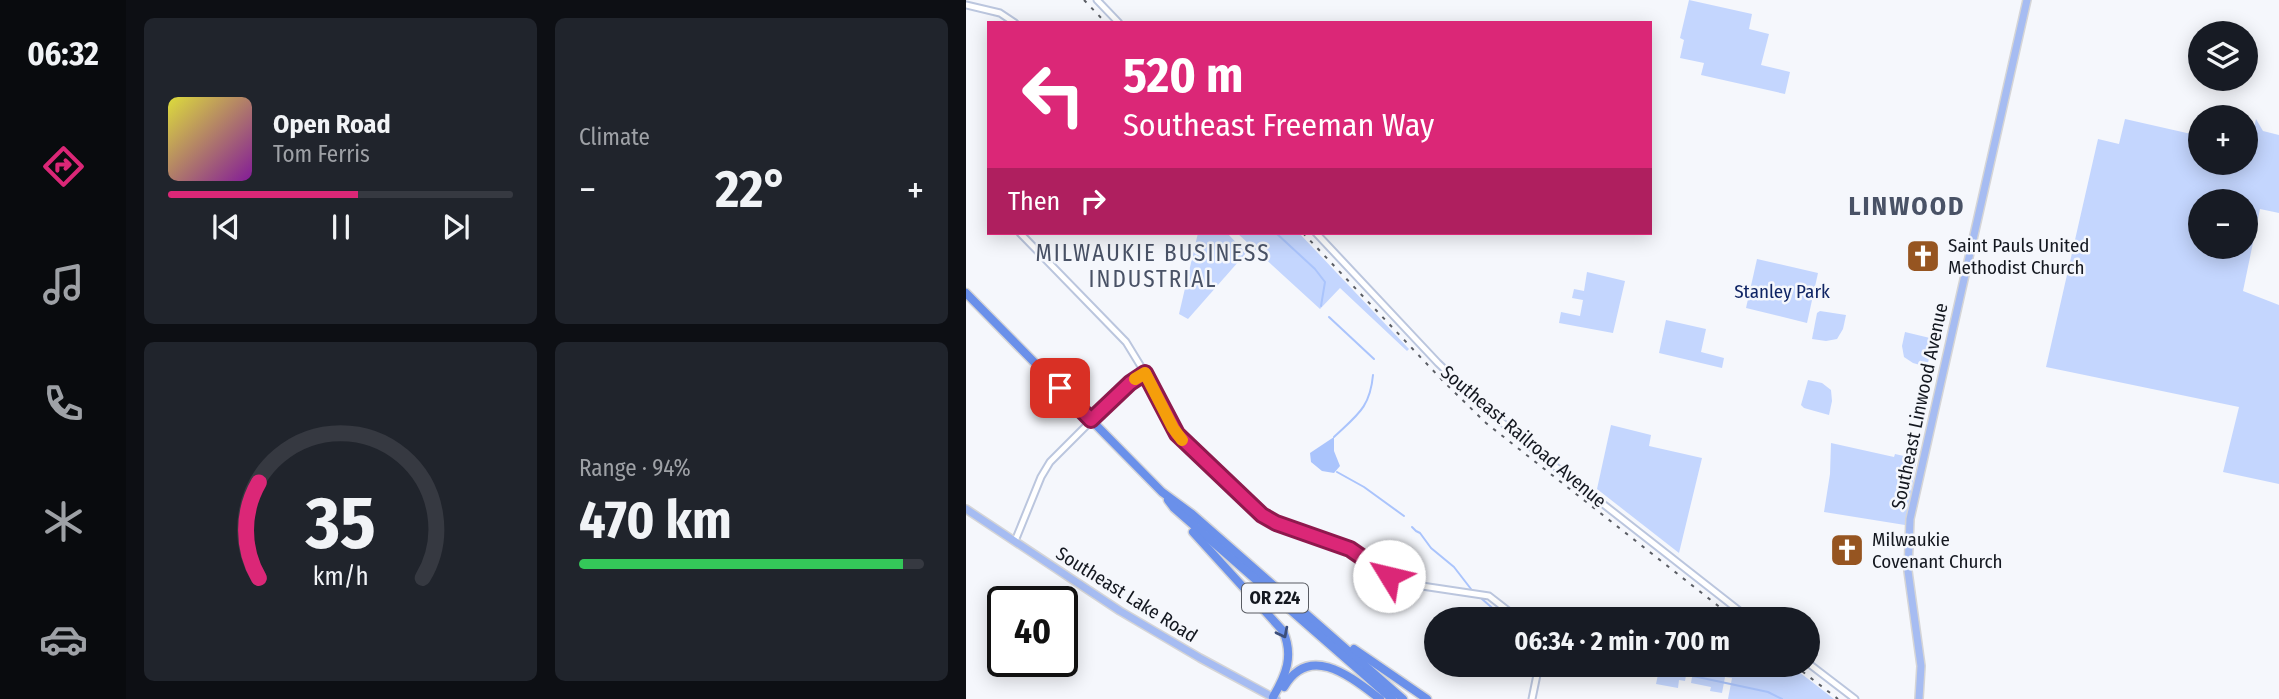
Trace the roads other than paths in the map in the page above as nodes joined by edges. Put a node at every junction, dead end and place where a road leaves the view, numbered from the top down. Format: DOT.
graph roads {
  1 [pos="1097,0"];
  2 [pos="2027,0"];
  3 [pos="966,5"];
  4 [pos="1011,21"];
  5 [pos="1117,21"];
  6 [pos="1022,235"];
  7 [pos="1318,235"];
  8 [pos="966,293"];
  9 [pos="1145,373"];
  10 [pos="1091,420"];
  11 [pos="1163,492"];
  12 [pos="1174,508"];
  13 [pos="966,509"];
  14 [pos="1015,541"];
  15 [pos="1503,607"];
  16 [pos="1734,607"];
  17 [pos="1313,620"];
  18 [pos="1820,672"];
  19 [pos="1537,677"];
  20 [pos="1276,698"];
  21 [pos="1380,699"];
  22 [pos="1392,699"];
  23 [pos="1404,699"];
  24 [pos="1427,699"];
  25 [pos="1532,699"];
  26 [pos="1855,699"];
  27 [pos="1919,699"];
  1 -- 5 [label="street"];
  2 -- 27 [label="main road, Southeast Linwood Avenue"];
  3 -- 4 [label="street"];
  6 -- 9 [label="street"];
  7 -- 16 [label="street, Southeast Railroad Avenue"];
  8 -- 10 [label="highway, OR 224"];
  9 -- 10 [label="street"];
  9 -- 15 [label="street"];
  10 -- 11 [label="highway, OR 224"];
  10 -- 14 [label="street"];
  11 -- 12 [label="highway, OR 224"];
  11 -- 17 [label="highway, OR 224"];
  12 -- 20 [label="highway, one-way"];
  12 -- 22 [label="highway, OR 224"];
  13 -- 14 [label="main road, Southeast Lake Road"];
  14 -- 20 [label="main road, Southeast Lake Road"];
  17 -- 23 [label="highway, OR 224"];
  17 -- 24 [label="highway"];
  18 -- 26 [label="street"];
  19 -- 25 [label="street"];
  20 -- 21 [label="highway"];
}
